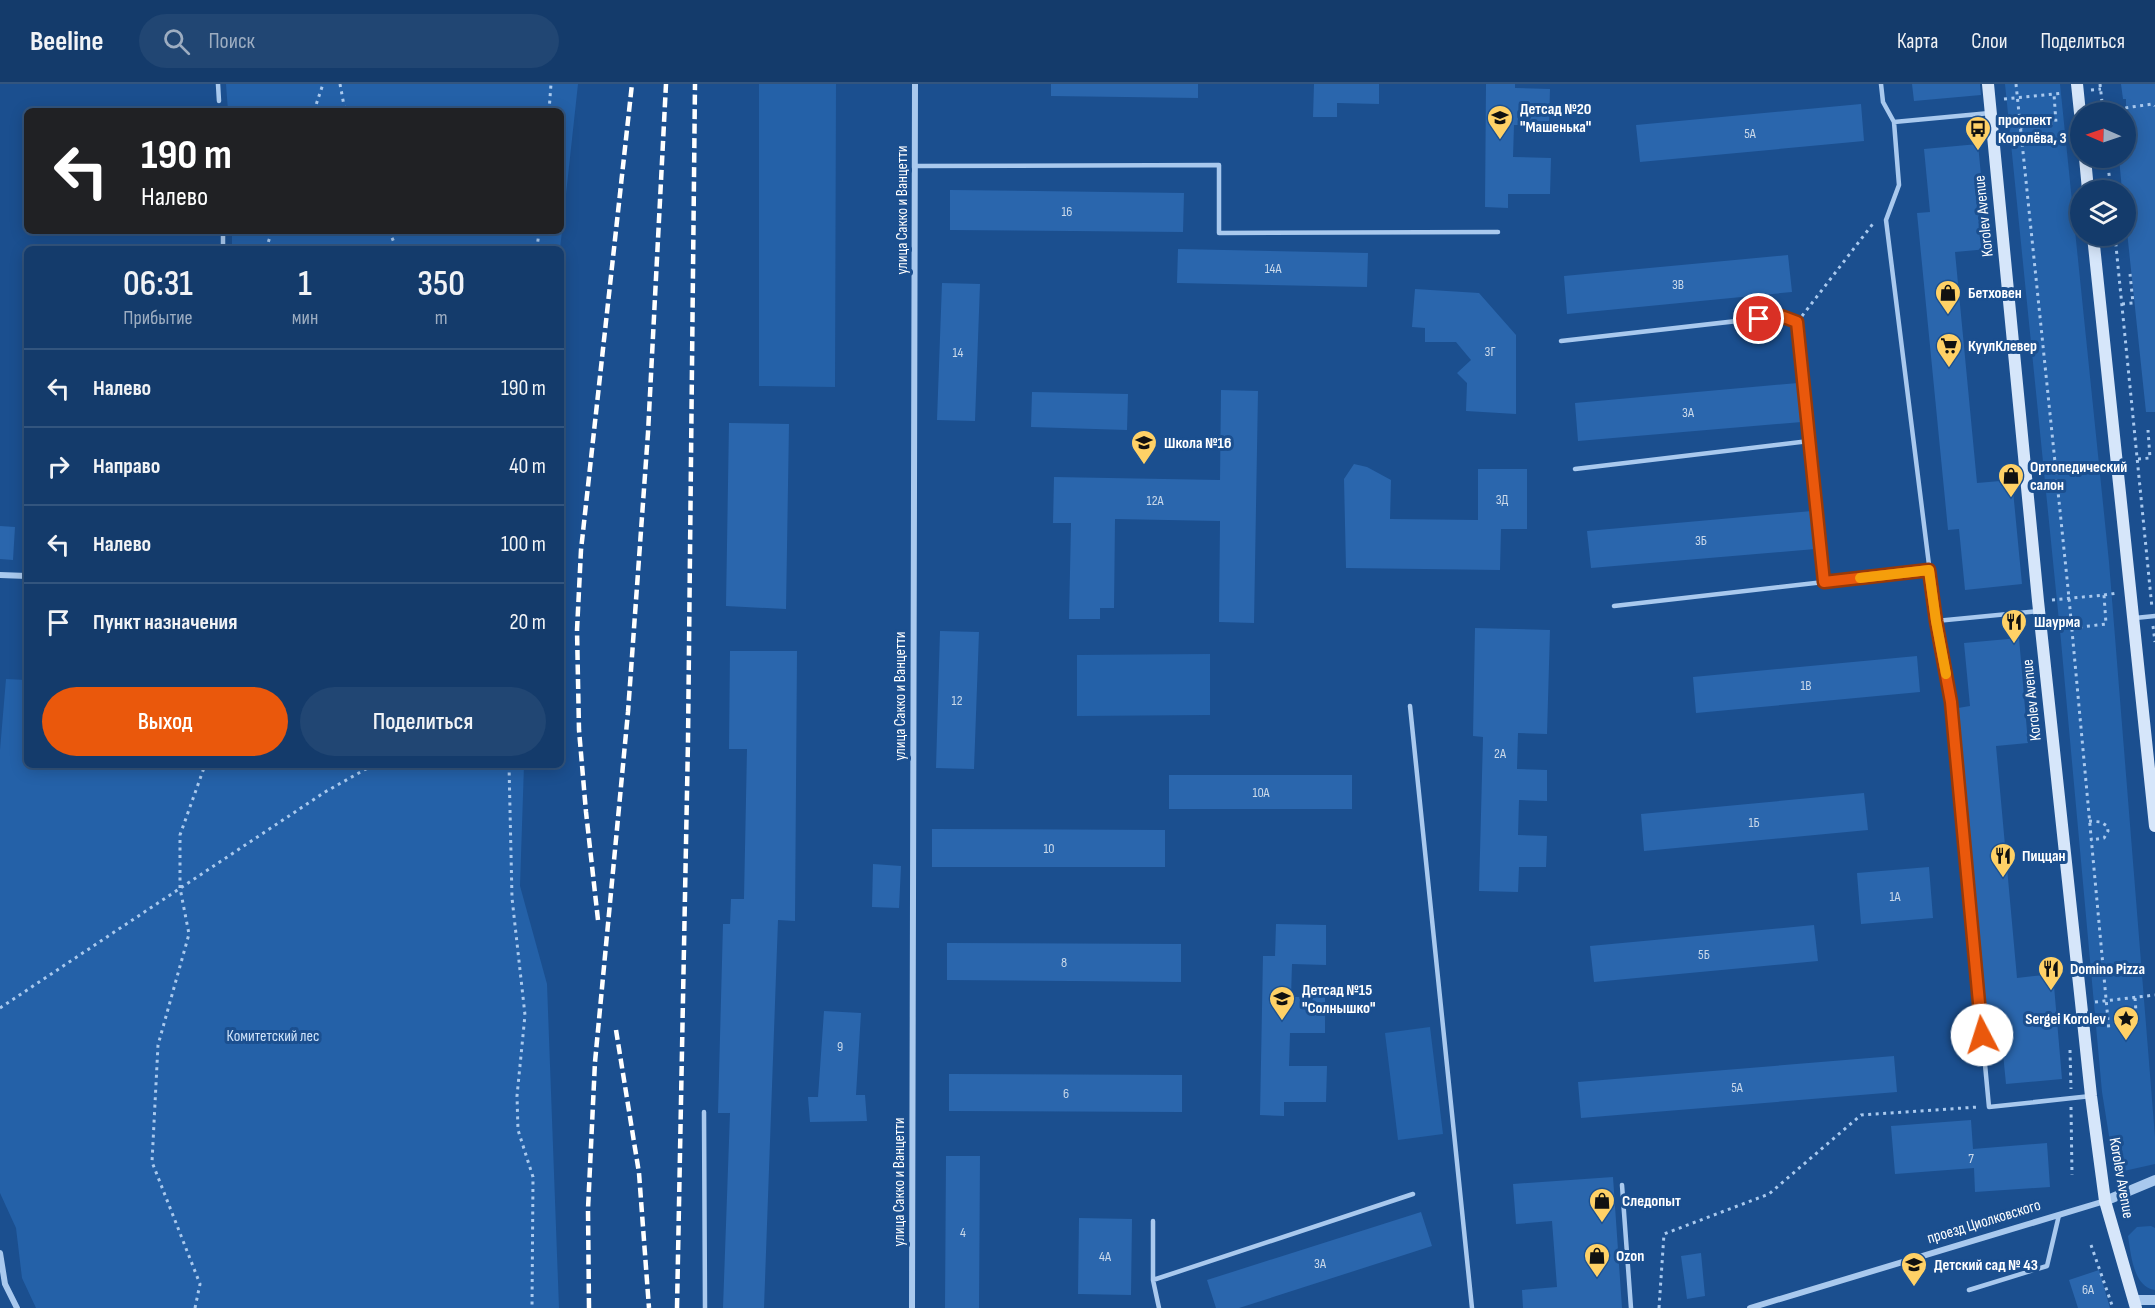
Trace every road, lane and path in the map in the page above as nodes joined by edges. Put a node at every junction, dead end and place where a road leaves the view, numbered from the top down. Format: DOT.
graph roads {
  1 [pos="218,84"];
  2 [pos="323,84"];
  3 [pos="340,84"];
  4 [pos="551,84"];
  5 [pos="915,84"];
  6 [pos="1881,84"];
  7 [pos="1988,84"];
  8 [pos="2016,84"];
  9 [pos="2100,84"];
  10 [pos="2078,88"];
  11 [pos="2101,89"];
  12 [pos="2054,94"];
  13 [pos="2017,98"];
  14 [pos="219,101"];
  15 [pos="2102,102"];
  16 [pos="2155,106"];
  17 [pos="1990,107"];
  18 [pos="2136,107"];
  19 [pos="315,108"];
  20 [pos="344,108"];
  21 [pos="549,108"];
  22 [pos="1894,122"];
  23 [pos="2020,127"];
  24 [pos="915,166"];
  25 [pos="1888,214"];
  26 [pos="1498,232"];
  27 [pos="2094,246"];
  28 [pos="2116,246"];
  29 [pos="2130,274"];
  30 [pos="2122,304"];
  31 [pos="1797,322"];
  32 [pos="1561,341"];
  33 [pos="2148,430"];
  34 [pos="1809,441"];
  35 [pos="2137,459"];
  36 [pos="1575,469"];
  37 [pos="1929,570"];
  38 [pos="0,574"];
  39 [pos="24,576"];
  40 [pos="1824,582"];
  41 [pos="2069,598"];
  42 [pos="1614,606"];
  43 [pos="2038,606"];
  44 [pos="2154,616"];
  45 [pos="2132,618"];
  46 [pos="1936,621"];
  47 [pos="2072,628"];
  48 [pos="2155,642"];
  49 [pos="1410,706"];
  50 [pos="204,768"];
  51 [pos="369,768"];
  52 [pos="509,768"];
  53 [pos="2089,821"];
  54 [pos="2155,826"];
  55 [pos="2091,840"];
  56 [pos="180,888"];
  57 [pos="2155,995"];
  58 [pos="2135,998"];
  59 [pos="2105,1001"];
  60 [pos="2081,1004"];
  61 [pos="0,1008"];
  62 [pos="2137,1026"];
  63 [pos="2109,1030"];
  64 [pos="2091,1096"];
  65 [pos="1989,1107"];
  66 [pos="704,1112"];
  67 [pos="2155,1180"];
  68 [pos="1622,1185"];
  69 [pos="1413,1194"];
  70 [pos="2105,1201"];
  71 [pos="2059,1215"];
  72 [pos="1153,1221"];
  73 [pos="2091,1245"];
  74 [pos="0,1253"];
  75 [pos="1153,1280"];
  76 [pos="2,1284"];
  77 [pos="1969,1290"];
  78 [pos="2155,1300"];
  79 [pos="2135,1304"];
  80 [pos="17,1308"];
  81 [pos="195,1308"];
  82 [pos="532,1308"];
  83 [pos="705,1308"];
  84 [pos="912,1308"];
  85 [pos="1159,1308"];
  86 [pos="1472,1308"];
  87 [pos="1631,1308"];
  88 [pos="1659,1308"];
  89 [pos="1750,1308"];
  90 [pos="2113,1308"];
  1 -- 14 [label="lane"];
  2 -- 19 [label="path"];
  3 -- 20 [label="path"];
  4 -- 21 [label="path"];
  5 -- 24 [label="street, улица Сакко и Ванцетти"];
  6 -- 22 [label="lane"];
  7 -- 17 [label="main road, Korolev Avenue"];
  8 -- 13 [label="path"];
  9 -- 11 [label="path"];
  10 -- 11 [label="path"];
  10 -- 12 [label="path"];
  11 -- 15 [label="path"];
  12 -- 13 [label="path"];
  12 -- 23 [label="path"];
  13 -- 17 [label="path"];
  13 -- 23 [label="path"];
  16 -- 18 [label="path"];
  17 -- 22 [label="lane"];
  17 -- 43 [label="main road, Korolev Avenue"];
  22 -- 25 [label="lane"];
  23 -- 41 [label="path"];
  24 -- 26 [label="lane"];
  24 -- 84 [label="street, улица Сакко и Ванцетти"];
  25 -- 31 [label="path"];
  25 -- 37 [label="lane"];
  27 -- 45 [label="main road"];
  28 -- 30 [label="path"];
  29 -- 30 [label="path"];
  30 -- 35 [label="path"];
  31 -- 32 [label="lane"];
  31 -- 34 [label="lane"];
  33 -- 35 [label="path"];
  34 -- 36 [label="lane"];
  34 -- 40 [label="lane"];
  35 -- 44 [label="path"];
  37 -- 40 [label="lane"];
  37 -- 46 [label="lane"];
  38 -- 39 [label="street"];
  40 -- 42 [label="lane"];
  41 -- 43 [label="path"];
  41 -- 47 [label="path"];
  41 -- 47 [label="path"];
  43 -- 46 [label="lane"];
  43 -- 60 [label="main road, Korolev Avenue"];
  44 -- 45 [label="lane"];
  44 -- 48 [label="path"];
  45 -- 54 [label="main road"];
  46 -- 65 [label="lane"];
  47 -- 53 [label="path"];
  49 -- 86 [label="lane"];
  50 -- 56 [label="path"];
  51 -- 56 [label="path"];
  52 -- 82 [label="path"];
  53 -- 55 [label="path"];
  53 -- 55 [label="path"];
  55 -- 59 [label="path"];
  56 -- 61 [label="path"];
  56 -- 81 [label="path"];
  57 -- 58 [label="path"];
  58 -- 59 [label="path"];
  58 -- 62 [label="path"];
  59 -- 60 [label="path"];
  59 -- 63 [label="path"];
  60 -- 64 [label="main road, Korolev Avenue"];
  64 -- 65 [label="lane"];
  64 -- 70 [label="main road, Korolev Avenue"];
  65 -- 88 [label="path"];
  66 -- 83 [label="lane"];
  67 -- 70 [label="street, проезд Циолковского"];
  68 -- 87 [label="lane"];
  69 -- 75 [label="lane"];
  70 -- 71 [label="street, проезд Циолковского"];
  70 -- 79 [label="main road, Korolev Avenue"];
  71 -- 77 [label="lane"];
  71 -- 89 [label="street, проезд Циолковского"];
  72 -- 75 [label="lane"];
  73 -- 90 [label="path"];
  74 -- 76 [label="street"];
  75 -- 85 [label="lane"];
  76 -- 80 [label="street"];
  78 -- 79 [label="street"];
}
